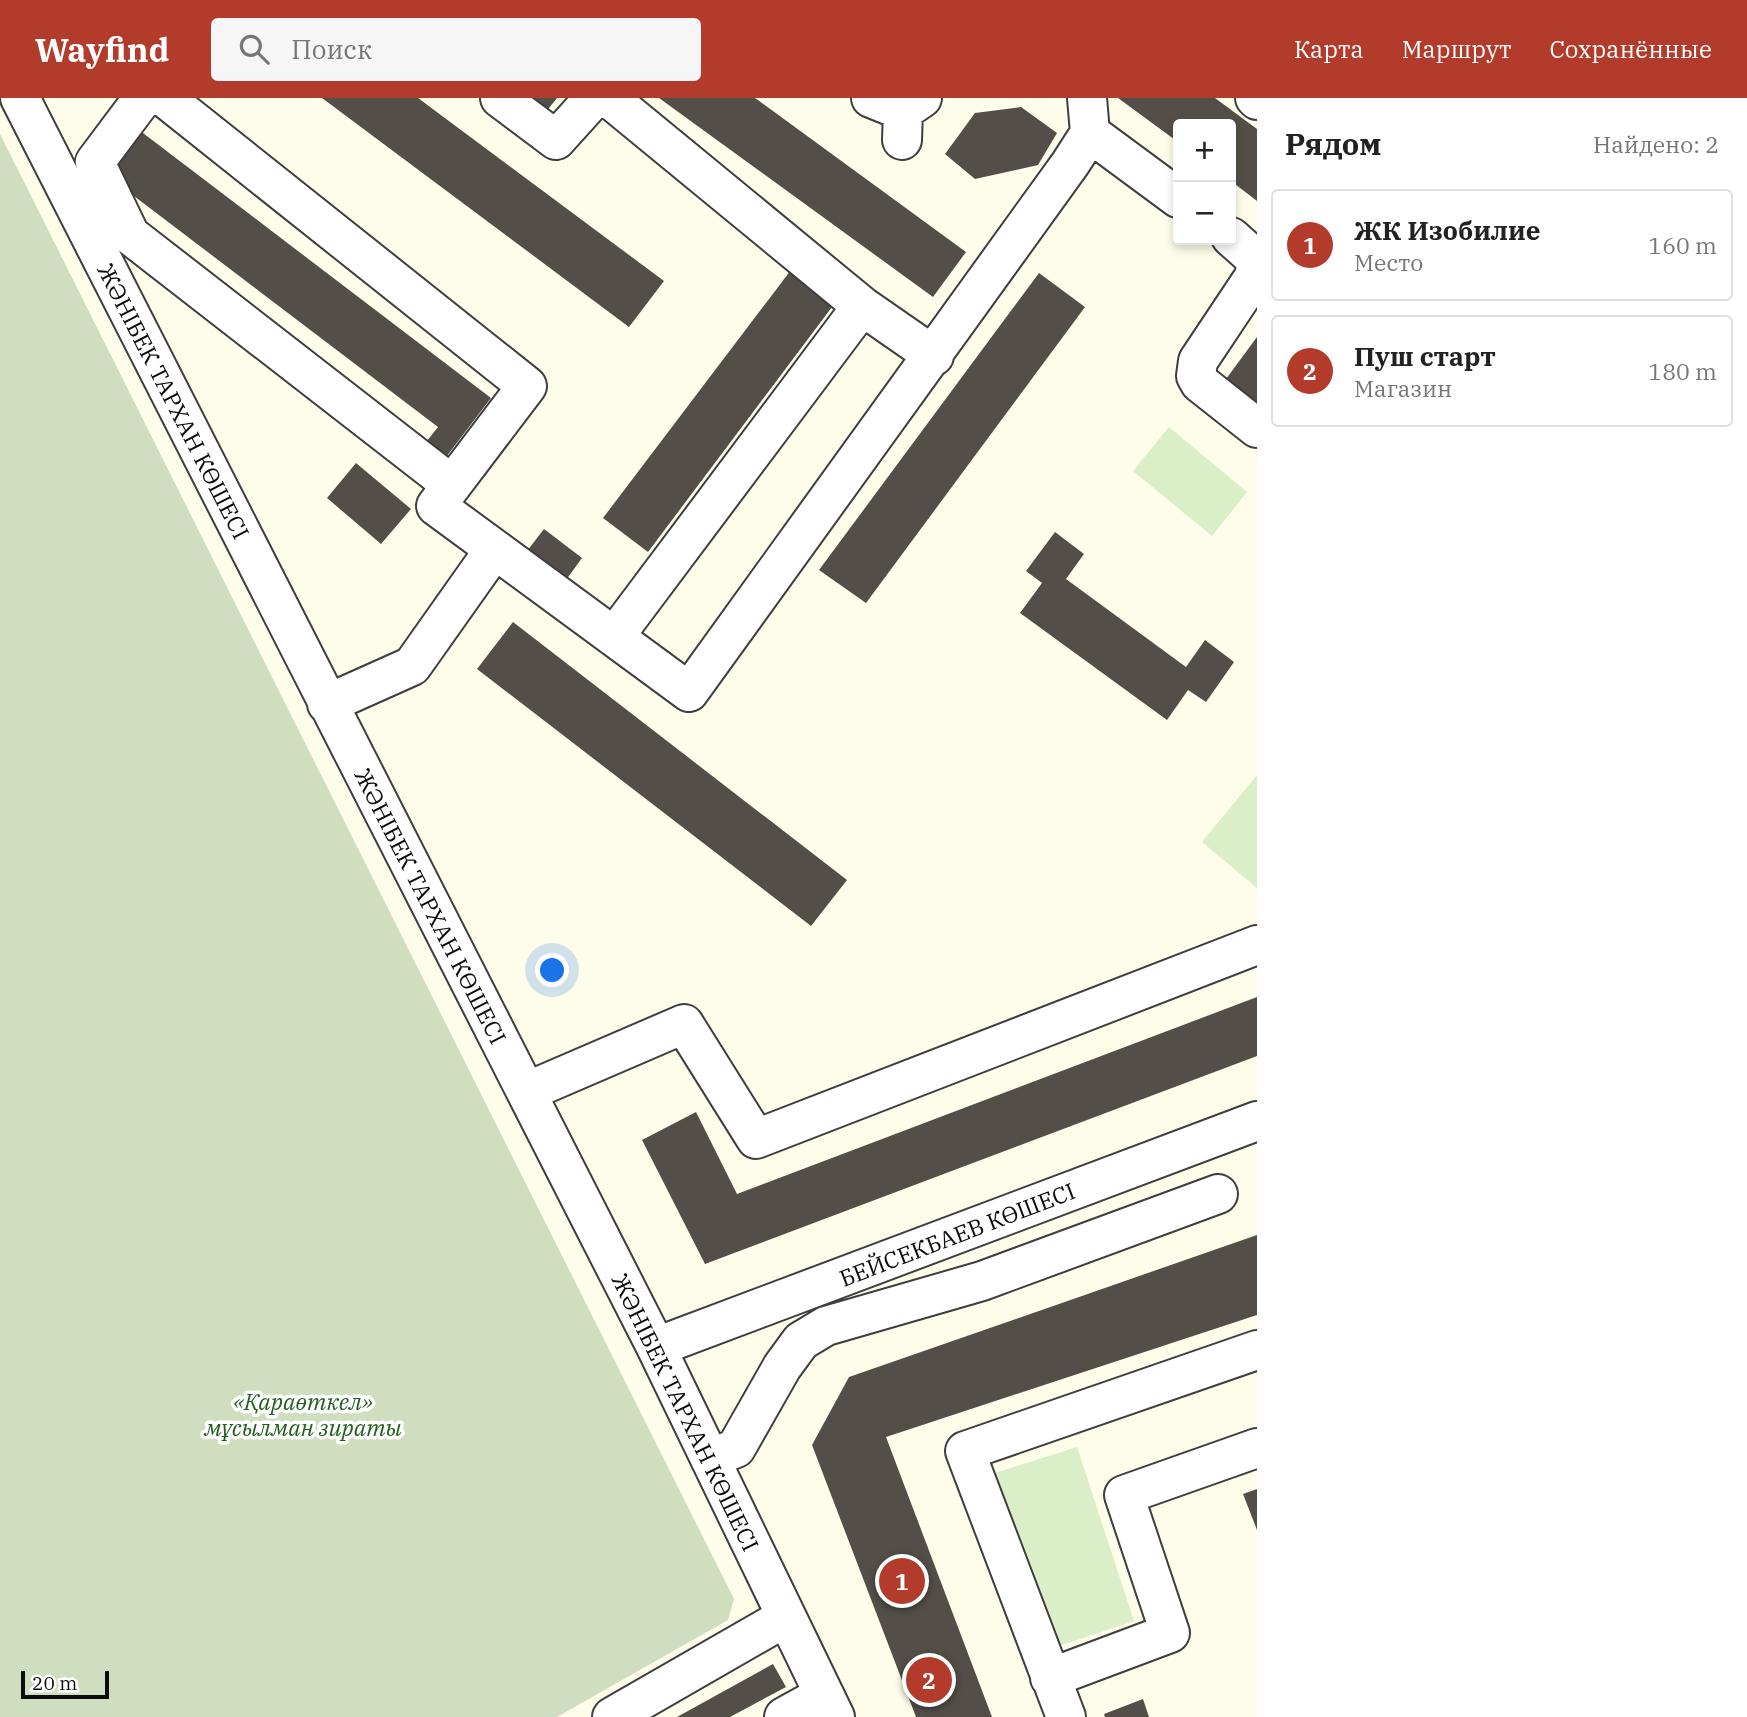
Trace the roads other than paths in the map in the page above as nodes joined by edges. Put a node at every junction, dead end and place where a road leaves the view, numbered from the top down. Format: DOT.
graph roads {
  1 [pos="20,98"];
  2 [pos="143,98"];
  3 [pos="165,98"];
  4 [pos="500,98"];
  5 [pos="594,98"];
  6 [pos="609,98"];
  7 [pos="1088,116"];
  8 [pos="1173,193"];
  9 [pos="1236,241"];
  10 [pos="1257,260"];
  11 [pos="862,306"];
  12 [pos="934,356"];
  13 [pos="1257,428"];
  14 [pos="452,485"];
  15 [pos="494,550"];
  16 [pos="614,637"];
  17 [pos="327,704"];
  18 [pos="1257,945"];
  19 [pos="526,1092"];
  20 [pos="1257,1121"];
  21 [pos="1218,1194"];
  22 [pos="656,1347"];
  23 [pos="1257,1350"];
  24 [pos="1257,1448"];
  25 [pos="710,1459"];
  26 [pos="786,1617"];
  27 [pos="1050,1678"];
  28 [pos="830,1706"];
  29 [pos="612,1717"];
  30 [pos="783,1717"];
  31 [pos="1066,1717"];
  1 -- 17 [label="street, ЖӘНІБЕК ТАРХАН КӨШЕСІ"];
  2 -- 14 [label="street"];
  3 -- 14 [label="street"];
  4 -- 5 [label="street"];
  6 -- 11 [label="street"];
  7 -- 8 [label="street"];
  7 -- 12 [label="street"];
  9 -- 10 [label="street"];
  10 -- 13 [label="street"];
  11 -- 12 [label="street"];
  11 -- 16 [label="street"];
  12 -- 16 [label="street"];
  14 -- 15 [label="street"];
  15 -- 16 [label="street"];
  15 -- 17 [label="street"];
  17 -- 19 [label="street, ЖӘНІБЕК ТАРХАН КӨШЕСІ"];
  18 -- 19 [label="street"];
  19 -- 22 [label="street, ЖӘНІБЕК ТАРХАН КӨШЕСІ"];
  20 -- 22 [label="street, БЕЙСЕКБАЕВ КӨШЕСІ"];
  21 -- 25 [label="street"];
  22 -- 25 [label="street, ЖӘНІБЕК ТАРХАН КӨШЕСІ"];
  23 -- 27 [label="street"];
  24 -- 27 [label="street"];
  25 -- 26 [label="street, ЖӘНІБЕК ТАРХАН КӨШЕСІ"];
  26 -- 28 [label="street, ЖӘНІБЕК ТАРХАН КӨШЕСІ"];
  26 -- 29 [label="street"];
  27 -- 31 [label="street"];
  28 -- 30 [label="street"];
}
